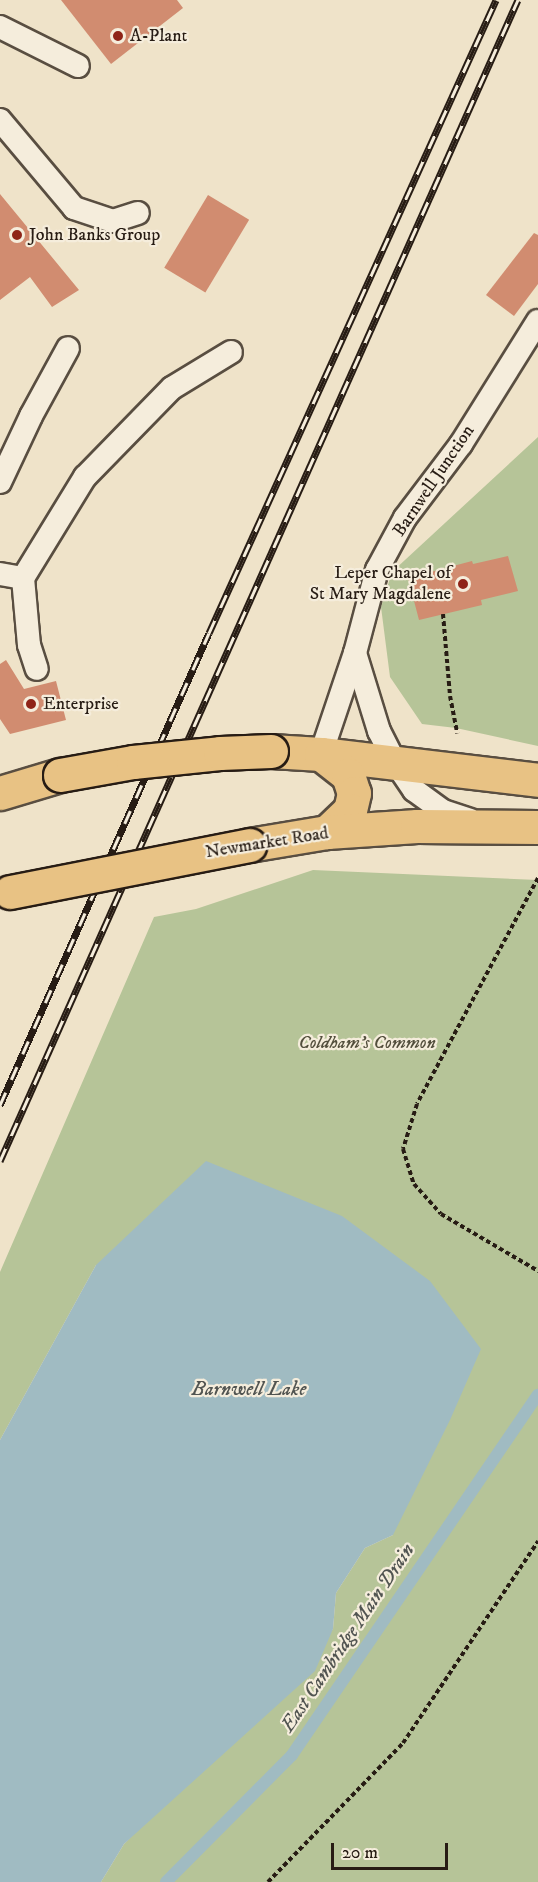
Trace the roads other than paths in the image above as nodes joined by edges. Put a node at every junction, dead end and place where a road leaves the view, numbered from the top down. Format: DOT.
graph roads {
  1 [pos="0,27"];
  2 [pos="78,66"];
  3 [pos="0,120"];
  4 [pos="138,213"];
  5 [pos="538,321"];
  6 [pos="68,348"];
  7 [pos="231,352"];
  8 [pos="0,482"];
  9 [pos="0,574"];
  10 [pos="23,578"];
  11 [pos="355,653"];
  12 [pos="37,669"];
  13 [pos="321,754"];
  14 [pos="395,762"];
  15 [pos="538,780"];
  16 [pos="0,793"];
  17 [pos="491,826"];
  18 [pos="538,827"];
  19 [pos="327,832"];
  20 [pos="5,893"];
  1 -- 2 [label="lane"];
  3 -- 4 [label="lane"];
  5 -- 11 [label="lane, Barnwell Junction"];
  6 -- 8 [label="lane"];
  7 -- 10 [label="lane"];
  9 -- 10 [label="lane"];
  10 -- 12 [label="lane"];
  11 -- 13 [label="lane, Barnwell Junction"];
  11 -- 14 [label="lane"];
  13 -- 14 [label="main road"];
  13 -- 16 [label="main road, bridge"];
  13 -- 19 [label="main road"];
  14 -- 15 [label="main road"];
  14 -- 17 [label="lane"];
  17 -- 18 [label="main road, Newmarket Road"];
  17 -- 19 [label="main road, Newmarket Road"];
  19 -- 20 [label="main road, Newmarket Road, bridge"];
}
